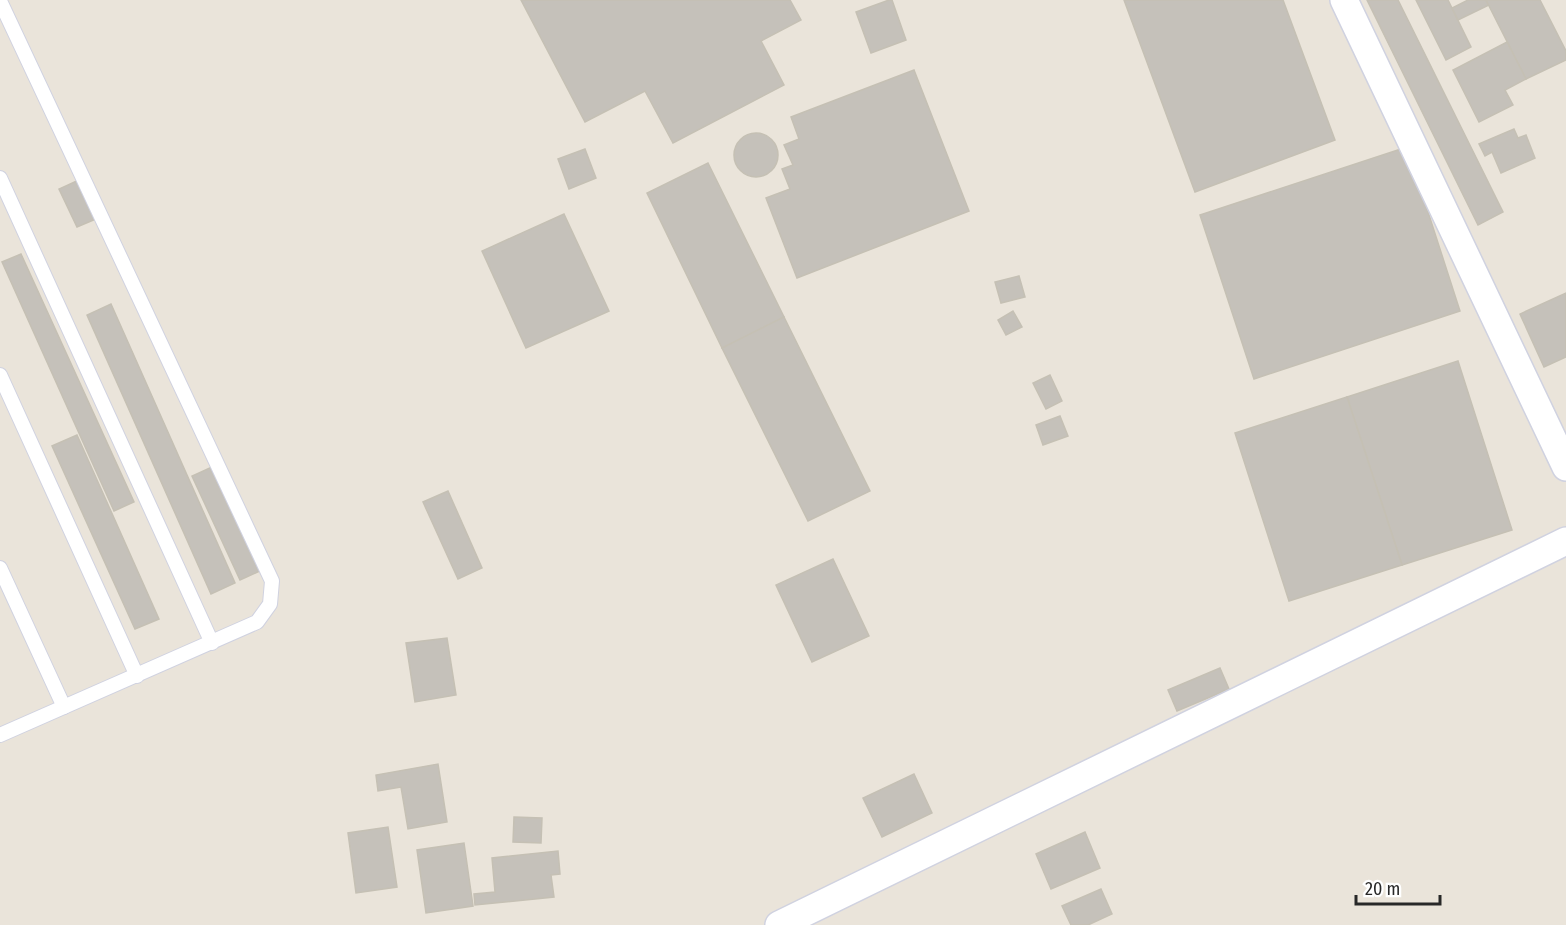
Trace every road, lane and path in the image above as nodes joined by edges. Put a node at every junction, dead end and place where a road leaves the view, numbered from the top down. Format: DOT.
graph roads {
  1 [pos="1344,0"];
  2 [pos="3,8"];
  3 [pos="0,178"];
  4 [pos="0,375"];
  5 [pos="1566,466"];
  6 [pos="1566,541"];
  7 [pos="0,568"];
  8 [pos="212,643"];
  9 [pos="137,676"];
  10 [pos="64,708"];
  11 [pos="0,735"];
  12 [pos="779,925"];
  1 -- 5 [label="street"];
  2 -- 8 [label="lane"];
  3 -- 8 [label="lane"];
  4 -- 9 [label="lane"];
  6 -- 12 [label="street"];
  7 -- 10 [label="lane"];
  8 -- 9 [label="lane"];
  9 -- 10 [label="lane"];
  10 -- 11 [label="lane"];
}
